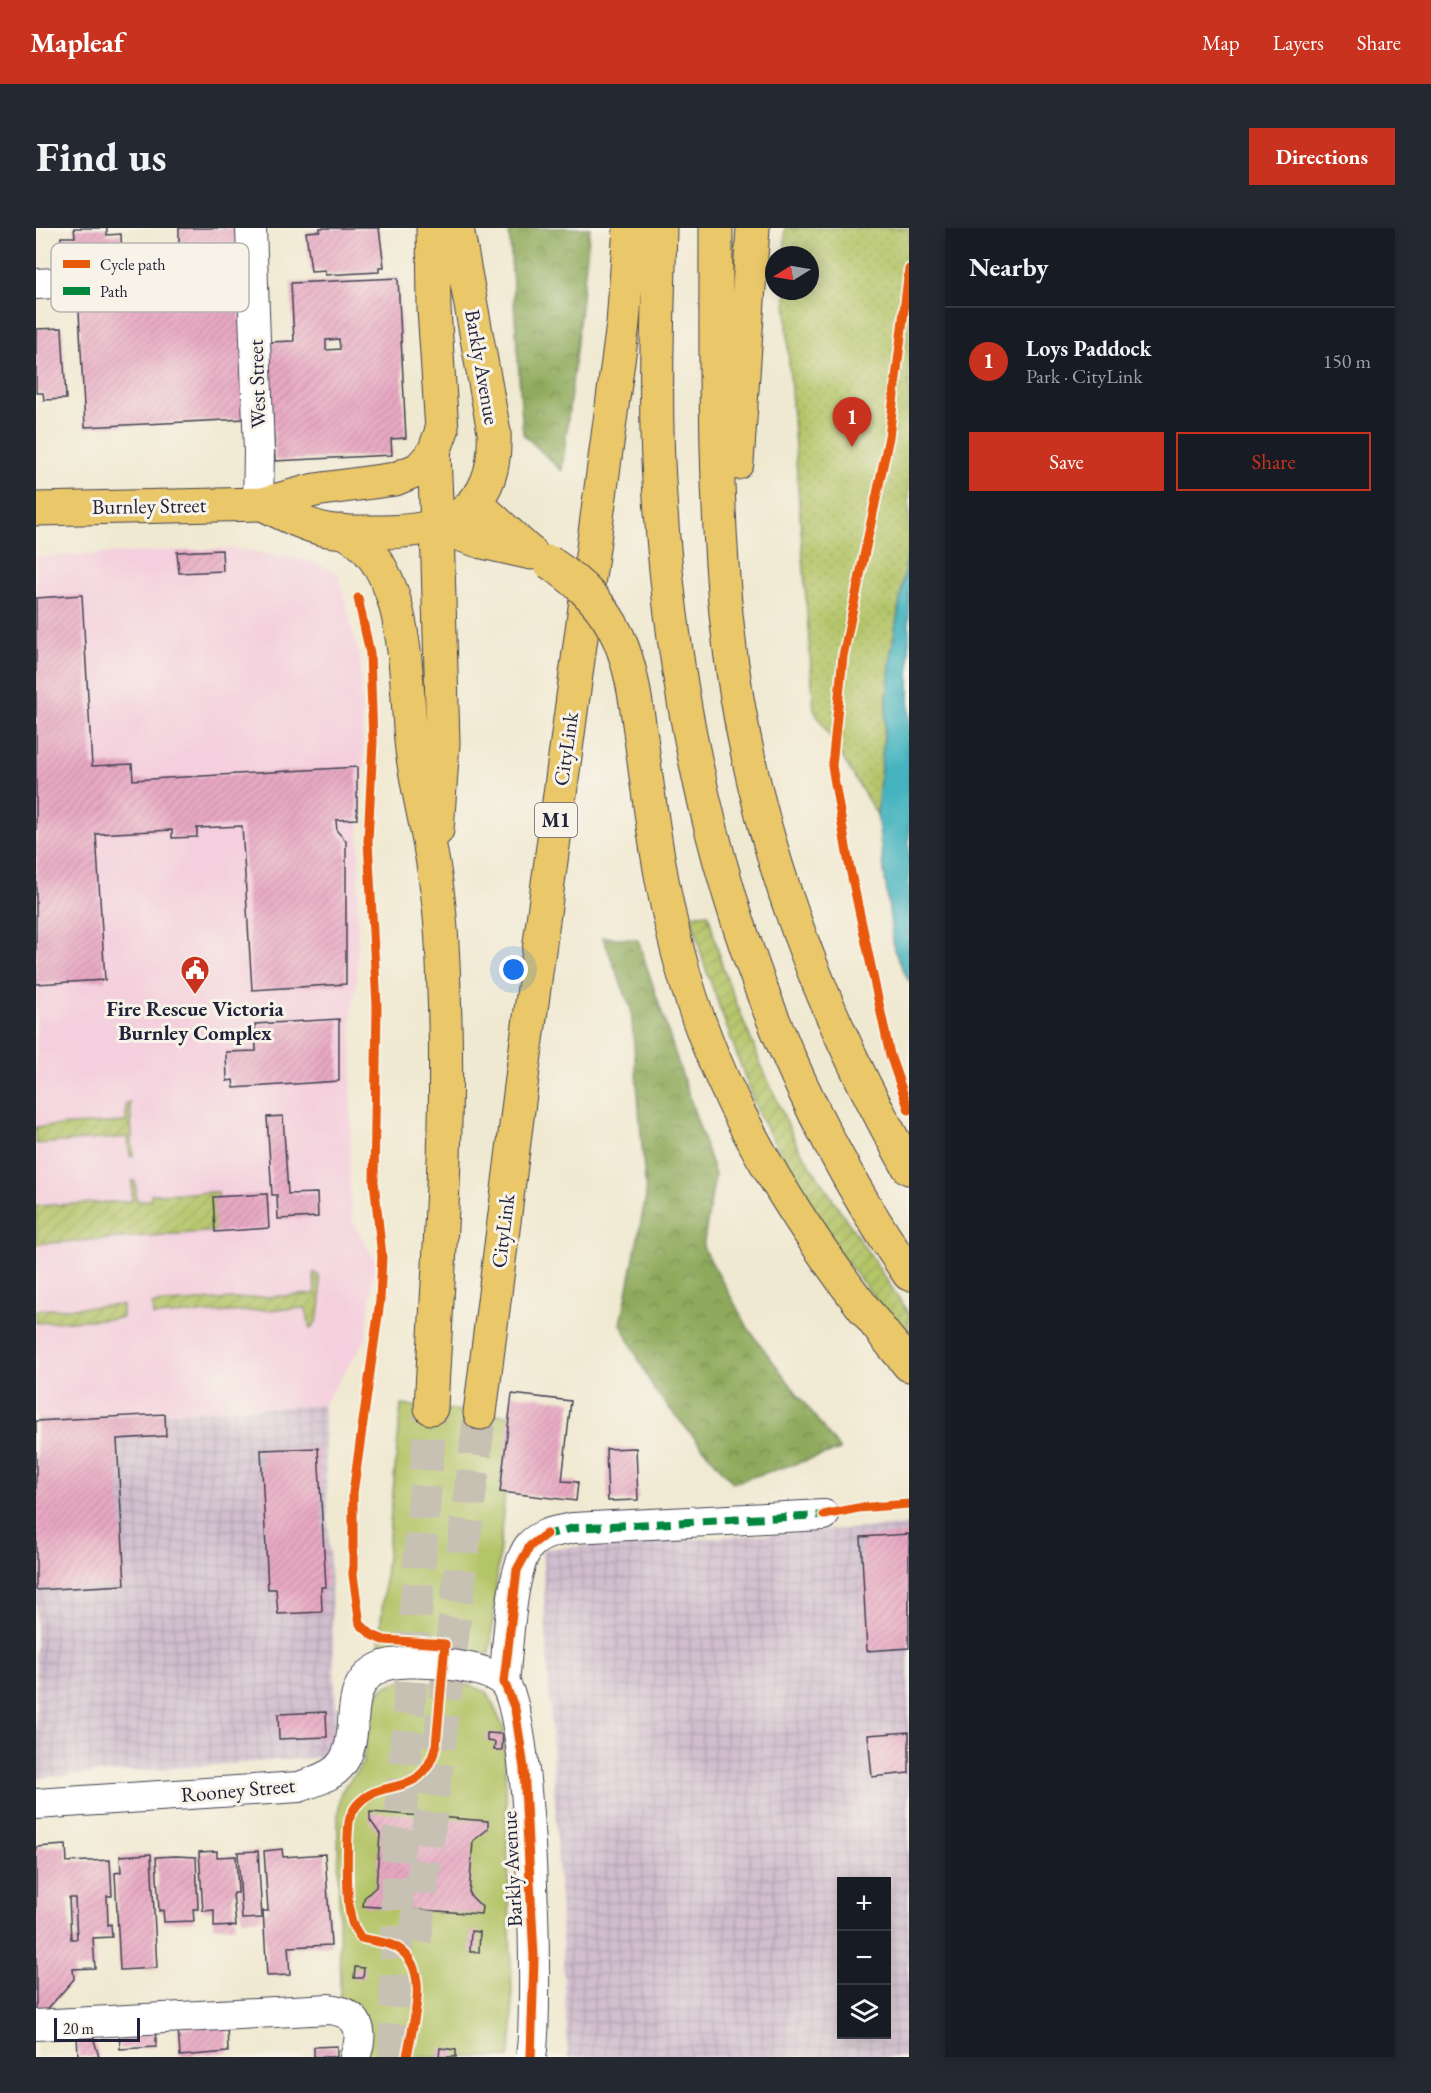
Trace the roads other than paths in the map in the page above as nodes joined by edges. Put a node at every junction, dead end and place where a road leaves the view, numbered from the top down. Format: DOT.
graph roads {
  1 [pos="251,228"];
  2 [pos="433,228"];
  3 [pos="457,228"];
  4 [pos="630,228"];
  5 [pos="660,228"];
  6 [pos="716,228"];
  7 [pos="753,228"];
  8 [pos="249,272"];
  9 [pos="252,272"];
  10 [pos="51,283"];
  11 [pos="36,284"];
  12 [pos="434,452"];
  13 [pos="474,501"];
  14 [pos="260,504"];
  15 [pos="36,509"];
  16 [pos="437,527"];
  17 [pos="342,531"];
  18 [pos="540,557"];
  19 [pos="726,616"];
  20 [pos="435,871"];
  21 [pos="909,1167"];
  22 [pos="909,1274"];
  23 [pos="909,1365"];
  24 [pos="431,1408"];
  25 [pos="480,1413"];
  26 [pos="824,1515"];
  27 [pos="504,1682"];
  28 [pos="36,1804"];
  29 [pos="36,2025"];
  30 [pos="355,2057"];
  31 [pos="531,2057"];
  1 -- 9 [label="street, West Street"];
  2 -- 12 [label="main road, Barkly Avenue"];
  3 -- 13 [label="main road, Barkly Avenue"];
  4 -- 25 [label="main road, CityLink / M1"];
  5 -- 22 [label="main road"];
  6 -- 19 [label="main road"];
  7 -- 19 [label="main road"];
  8 -- 9 [label="street"];
  9 -- 14 [label="street, West Street"];
  10 -- 11 [label="street"];
  12 -- 13 [label="main road"];
  12 -- 14 [label="main road, Burnley Street"];
  12 -- 16 [label="main road, Barkly Avenue"];
  13 -- 16 [label="main road, Barkly Avenue"];
  13 -- 18 [label="main road"];
  14 -- 15 [label="main road, Burnley Street"];
  14 -- 17 [label="main road, Burnley Street"];
  16 -- 17 [label="main road, Burnley Street"];
  16 -- 18 [label="main road"];
  16 -- 20 [label="main road"];
  17 -- 20 [label="main road"];
  18 -- 23 [label="main road, bridge"];
  19 -- 21 [label="main road"];
  20 -- 24 [label="main road"];
  26 -- 27 [label="street"];
  27 -- 28 [label="street, Rooney Street"];
  27 -- 31 [label="street, Barkly Avenue"];
  29 -- 30 [label="street"];
}
